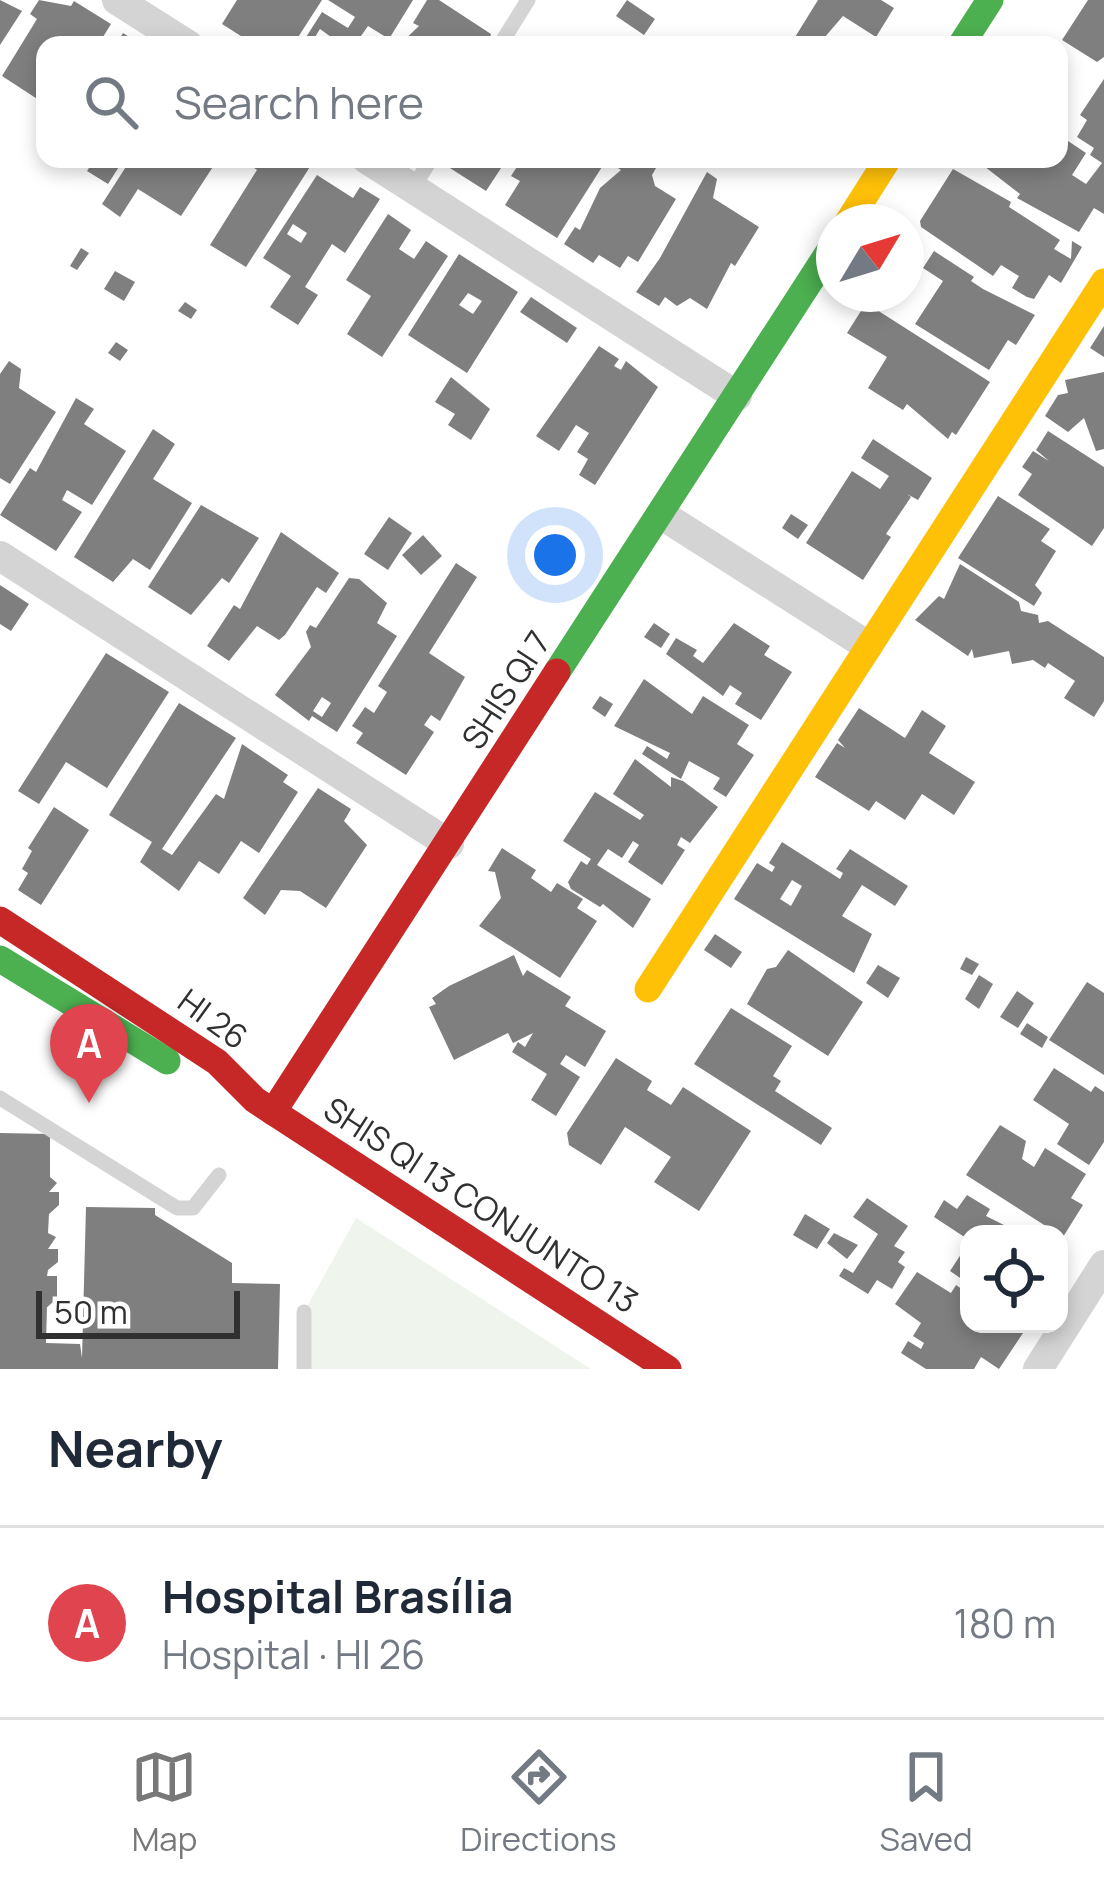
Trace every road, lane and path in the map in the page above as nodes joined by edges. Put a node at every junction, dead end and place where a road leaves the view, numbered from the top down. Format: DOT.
graph roads {
  1 [pos="117,0"];
  2 [pos="528,0"];
  3 [pos="990,0"];
  4 [pos="174,36"];
  5 [pos="506,36"];
  6 [pos="967,36"];
  7 [pos="381,168"];
  8 [pos="425,168"];
  9 [pos="882,168"];
  10 [pos="413,188"];
  11 [pos="859,204"];
  12 [pos="816,272"];
  13 [pos="1104,282"];
  14 [pos="737,396"];
  15 [pos="662,515"];
  16 [pos="0,556"];
  17 [pos="868,646"];
  18 [pos="448,844"];
  19 [pos="0,920"];
  20 [pos="0,959"];
  21 [pos="648,988"];
  22 [pos="0,1098"];
  23 [pos="264,1106"];
  24 [pos="219,1175"];
  25 [pos="1104,1264"];
  26 [pos="304,1312"];
  27 [pos="304,1369"];
  28 [pos="668,1369"];
  29 [pos="1038,1369"];
  1 -- 4 [label="street"];
  2 -- 5 [label="lane"];
  3 -- 6 [label="street"];
  7 -- 10 [label="street"];
  8 -- 10 [label="lane"];
  9 -- 11 [label="street"];
  10 -- 14 [label="street"];
  12 -- 14 [label="street, SHIS QI 7"];
  13 -- 17 [label="street"];
  14 -- 15 [label="street, SHIS QI 7"];
  15 -- 17 [label="street"];
  15 -- 18 [label="street, SHIS QI 7"];
  16 -- 18 [label="street"];
  17 -- 21 [label="street"];
  18 -- 23 [label="street, SHIS QI 7"];
  19 -- 23 [label="street, HI 26"];
  20 -- 23 [label="street, HI 26"];
  22 -- 24 [label="lane"];
  23 -- 28 [label="street, SHIS QI 13 CONJUNTO 13"];
  25 -- 29 [label="street"];
  26 -- 27 [label="lane"];
}
